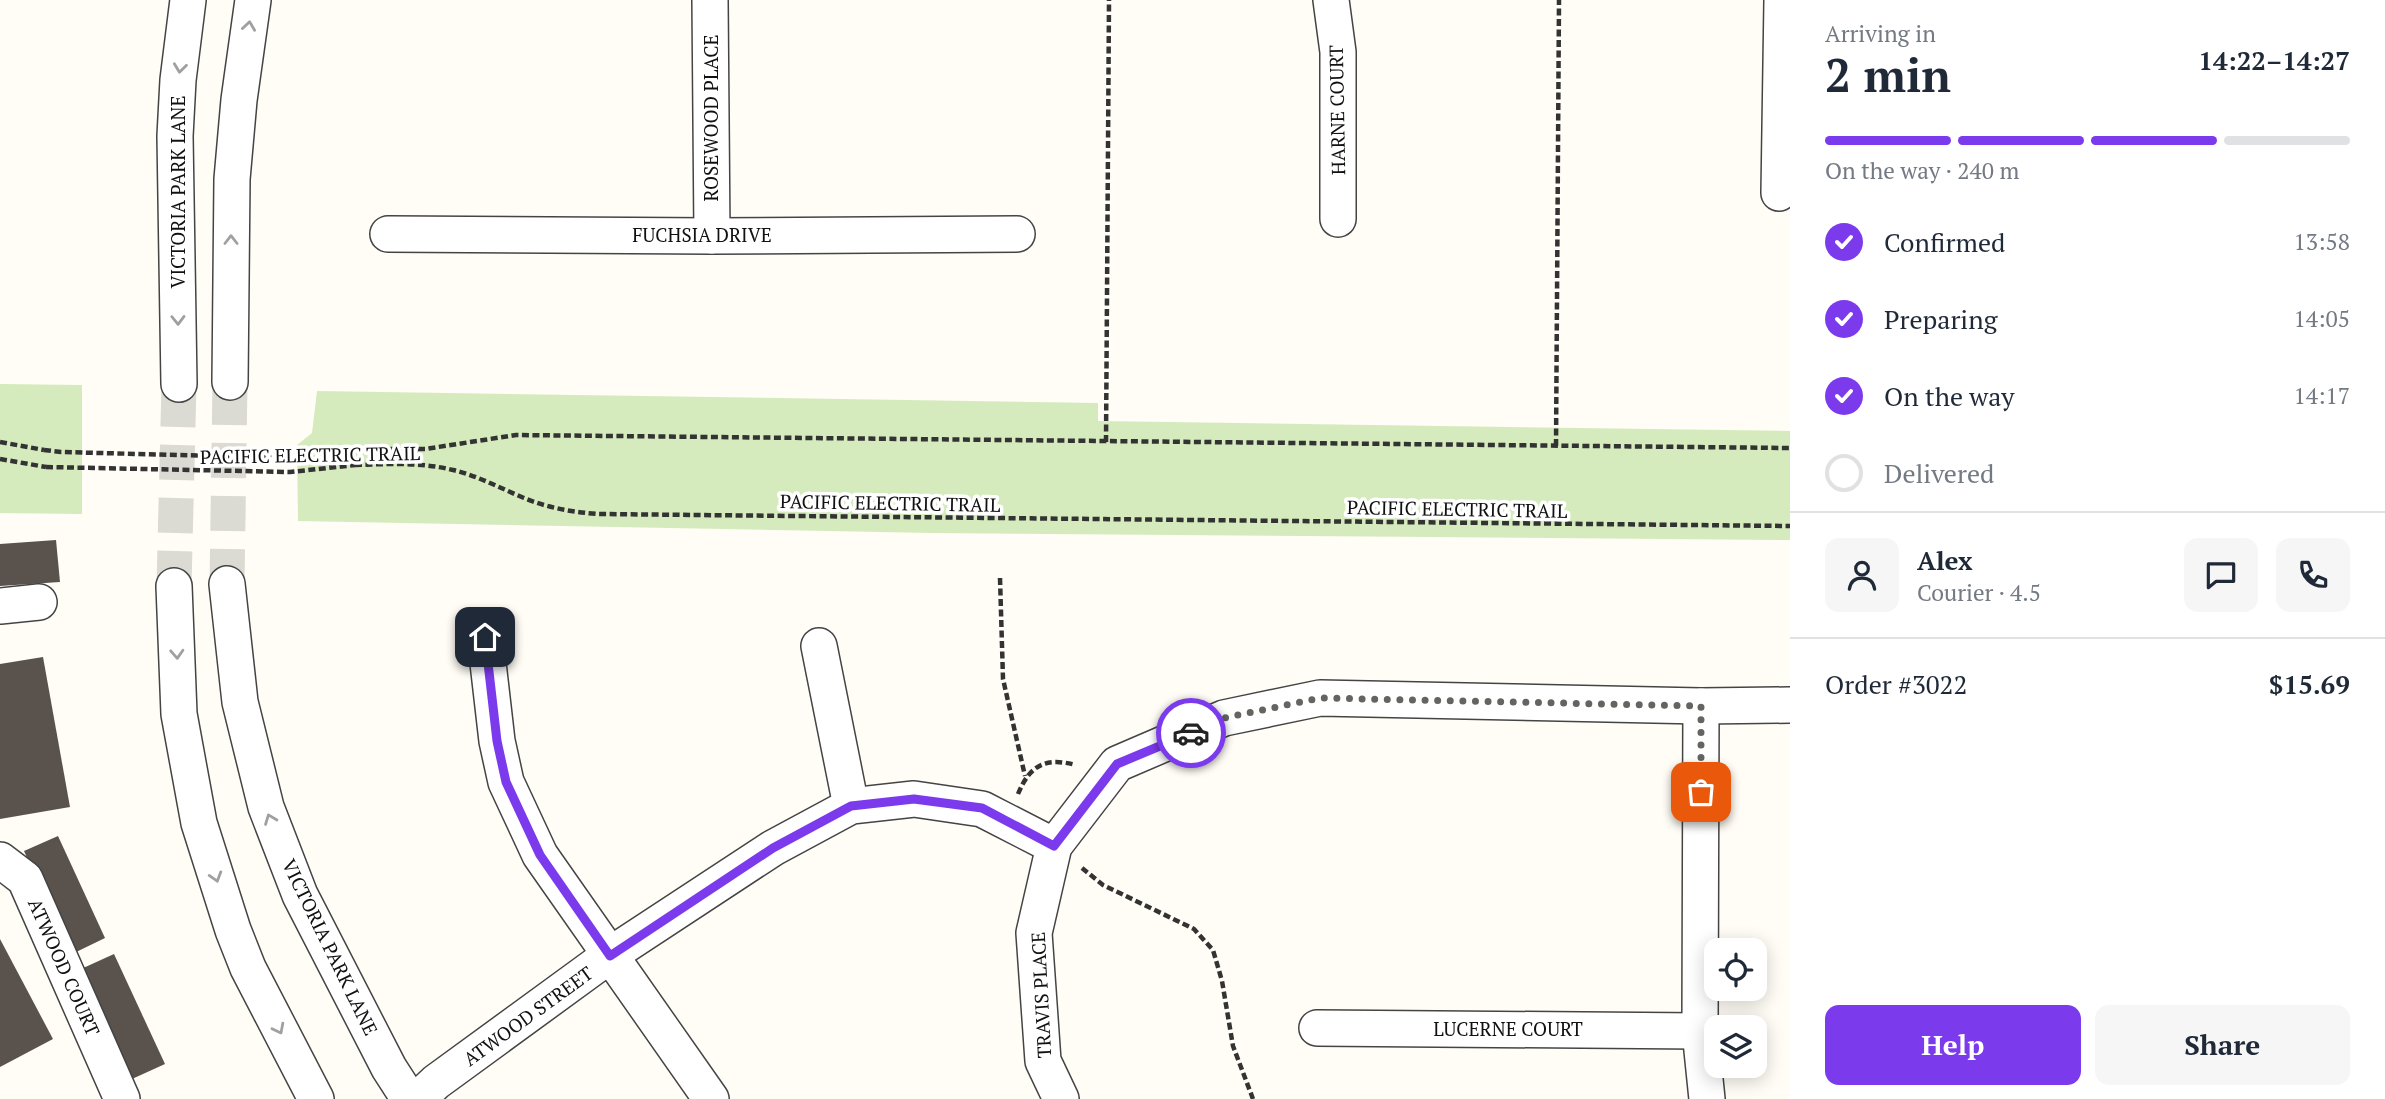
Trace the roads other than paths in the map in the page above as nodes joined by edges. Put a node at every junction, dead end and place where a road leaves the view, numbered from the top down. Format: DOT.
graph roads {
  1 [pos="188,0"];
  2 [pos="253,0"];
  3 [pos="710,0"];
  4 [pos="1331,0"];
  5 [pos="1782,0"];
  6 [pos="1779,193"];
  7 [pos="1338,219"];
  8 [pos="388,234"];
  9 [pos="1017,234"];
  10 [pos="712,236"];
  11 [pos="230,382"];
  12 [pos="179,384"];
  13 [pos="227,584"];
  14 [pos="174,586"];
  15 [pos="39,602"];
  16 [pos="0,606"];
  17 [pos="485,637"];
  18 [pos="819,646"];
  19 [pos="1790,705"];
  20 [pos="1701,706"];
  21 [pos="851,806"];
  22 [pos="1054,846"];
  23 [pos="0,860"];
  24 [pos="610,956"];
  25 [pos="1317,1028"];
  26 [pos="1700,1031"];
  27 [pos="109,1094"];
  28 [pos="316,1099"];
  29 [pos="409,1099"];
  30 [pos="418,1099"];
  31 [pos="711,1099"];
  32 [pos="1061,1099"];
  33 [pos="1707,1099"];
  1 -- 12 [label="street, VICTORIA PARK LANE, one-way"];
  11 -- 2 [label="street, one-way"];
  3 -- 10 [label="street, ROSEWOOD PLACE"];
  4 -- 7 [label="street, HARNE COURT"];
  5 -- 6 [label="street"];
  8 -- 10 [label="street, FUCHSIA DRIVE"];
  9 -- 10 [label="street, FUCHSIA DRIVE"];
  29 -- 13 [label="street, VICTORIA PARK LANE, one-way"];
  14 -- 28 [label="street, one-way"];
  15 -- 16 [label="street"];
  17 -- 24 [label="street"];
  18 -- 21 [label="street"];
  19 -- 20 [label="street"];
  20 -- 22 [label="street"];
  20 -- 26 [label="street"];
  21 -- 22 [label="street, ATWOOD STREET"];
  21 -- 24 [label="street, ATWOOD STREET"];
  22 -- 32 [label="street, TRAVIS PLACE"];
  23 -- 27 [label="street, ATWOOD COURT"];
  24 -- 30 [label="street, ATWOOD STREET"];
  24 -- 31 [label="street"];
  25 -- 26 [label="street, LUCERNE COURT"];
  26 -- 33 [label="street"];
}
